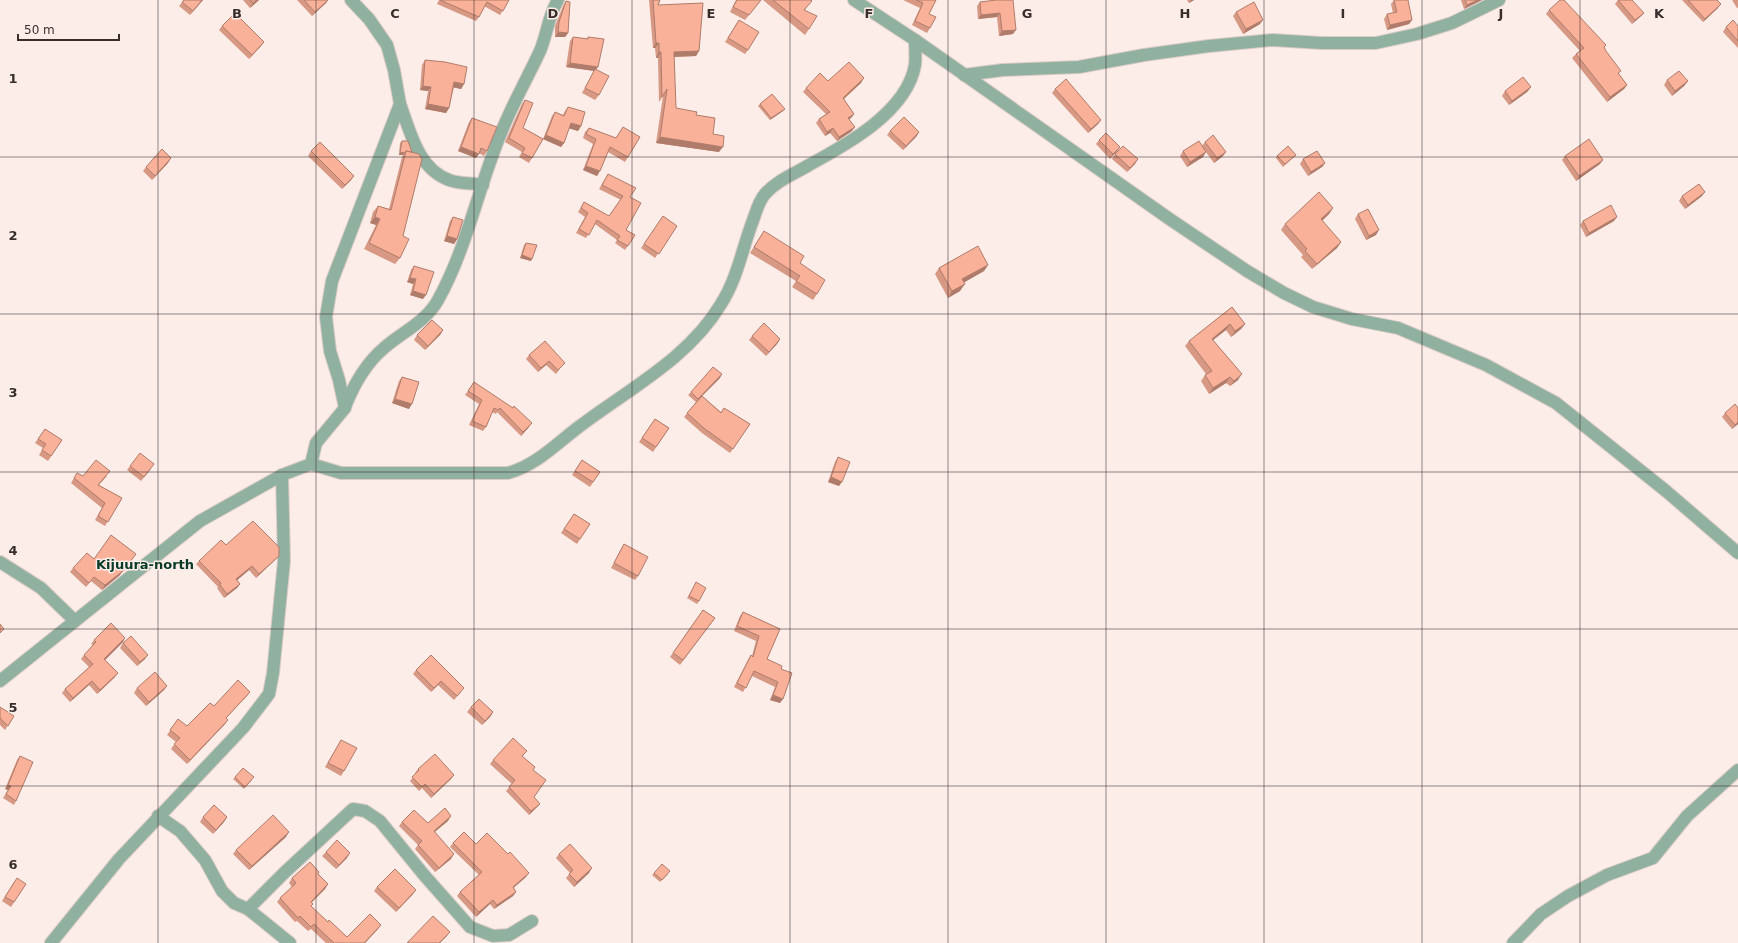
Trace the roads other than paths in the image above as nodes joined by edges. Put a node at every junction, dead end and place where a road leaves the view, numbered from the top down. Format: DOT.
graph roads {
  1 [pos="351,0"];
  2 [pos="558,0"];
  3 [pos="854,0"];
  4 [pos="1499,0"];
  5 [pos="914,40"];
  6 [pos="964,75"];
  7 [pos="400,104"];
  8 [pos="483,185"];
  9 [pos="345,408"];
  10 [pos="311,464"];
  11 [pos="282,474"];
  12 [pos="1738,553"];
  13 [pos="0,562"];
  14 [pos="75,621"];
  15 [pos="0,681"];
  16 [pos="1738,770"];
  17 [pos="158,816"];
  18 [pos="248,909"];
  19 [pos="532,921"];
  20 [pos="51,943"];
  21 [pos="290,943"];
  22 [pos="1513,943"];
  1 -- 7 [label="street"];
  2 -- 8 [label="street"];
  3 -- 5 [label="street"];
  4 -- 6 [label="street"];
  5 -- 6 [label="street"];
  5 -- 10 [label="street"];
  6 -- 12 [label="street"];
  7 -- 8 [label="street"];
  7 -- 9 [label="street"];
  8 -- 9 [label="street"];
  9 -- 10 [label="street"];
  10 -- 11 [label="street"];
  11 -- 14 [label="street"];
  11 -- 17 [label="street"];
  13 -- 14 [label="street"];
  14 -- 15 [label="street"];
  16 -- 22 [label="street"];
  17 -- 18 [label="street"];
  17 -- 20 [label="street"];
  18 -- 19 [label="street"];
  18 -- 21 [label="street"];
}
